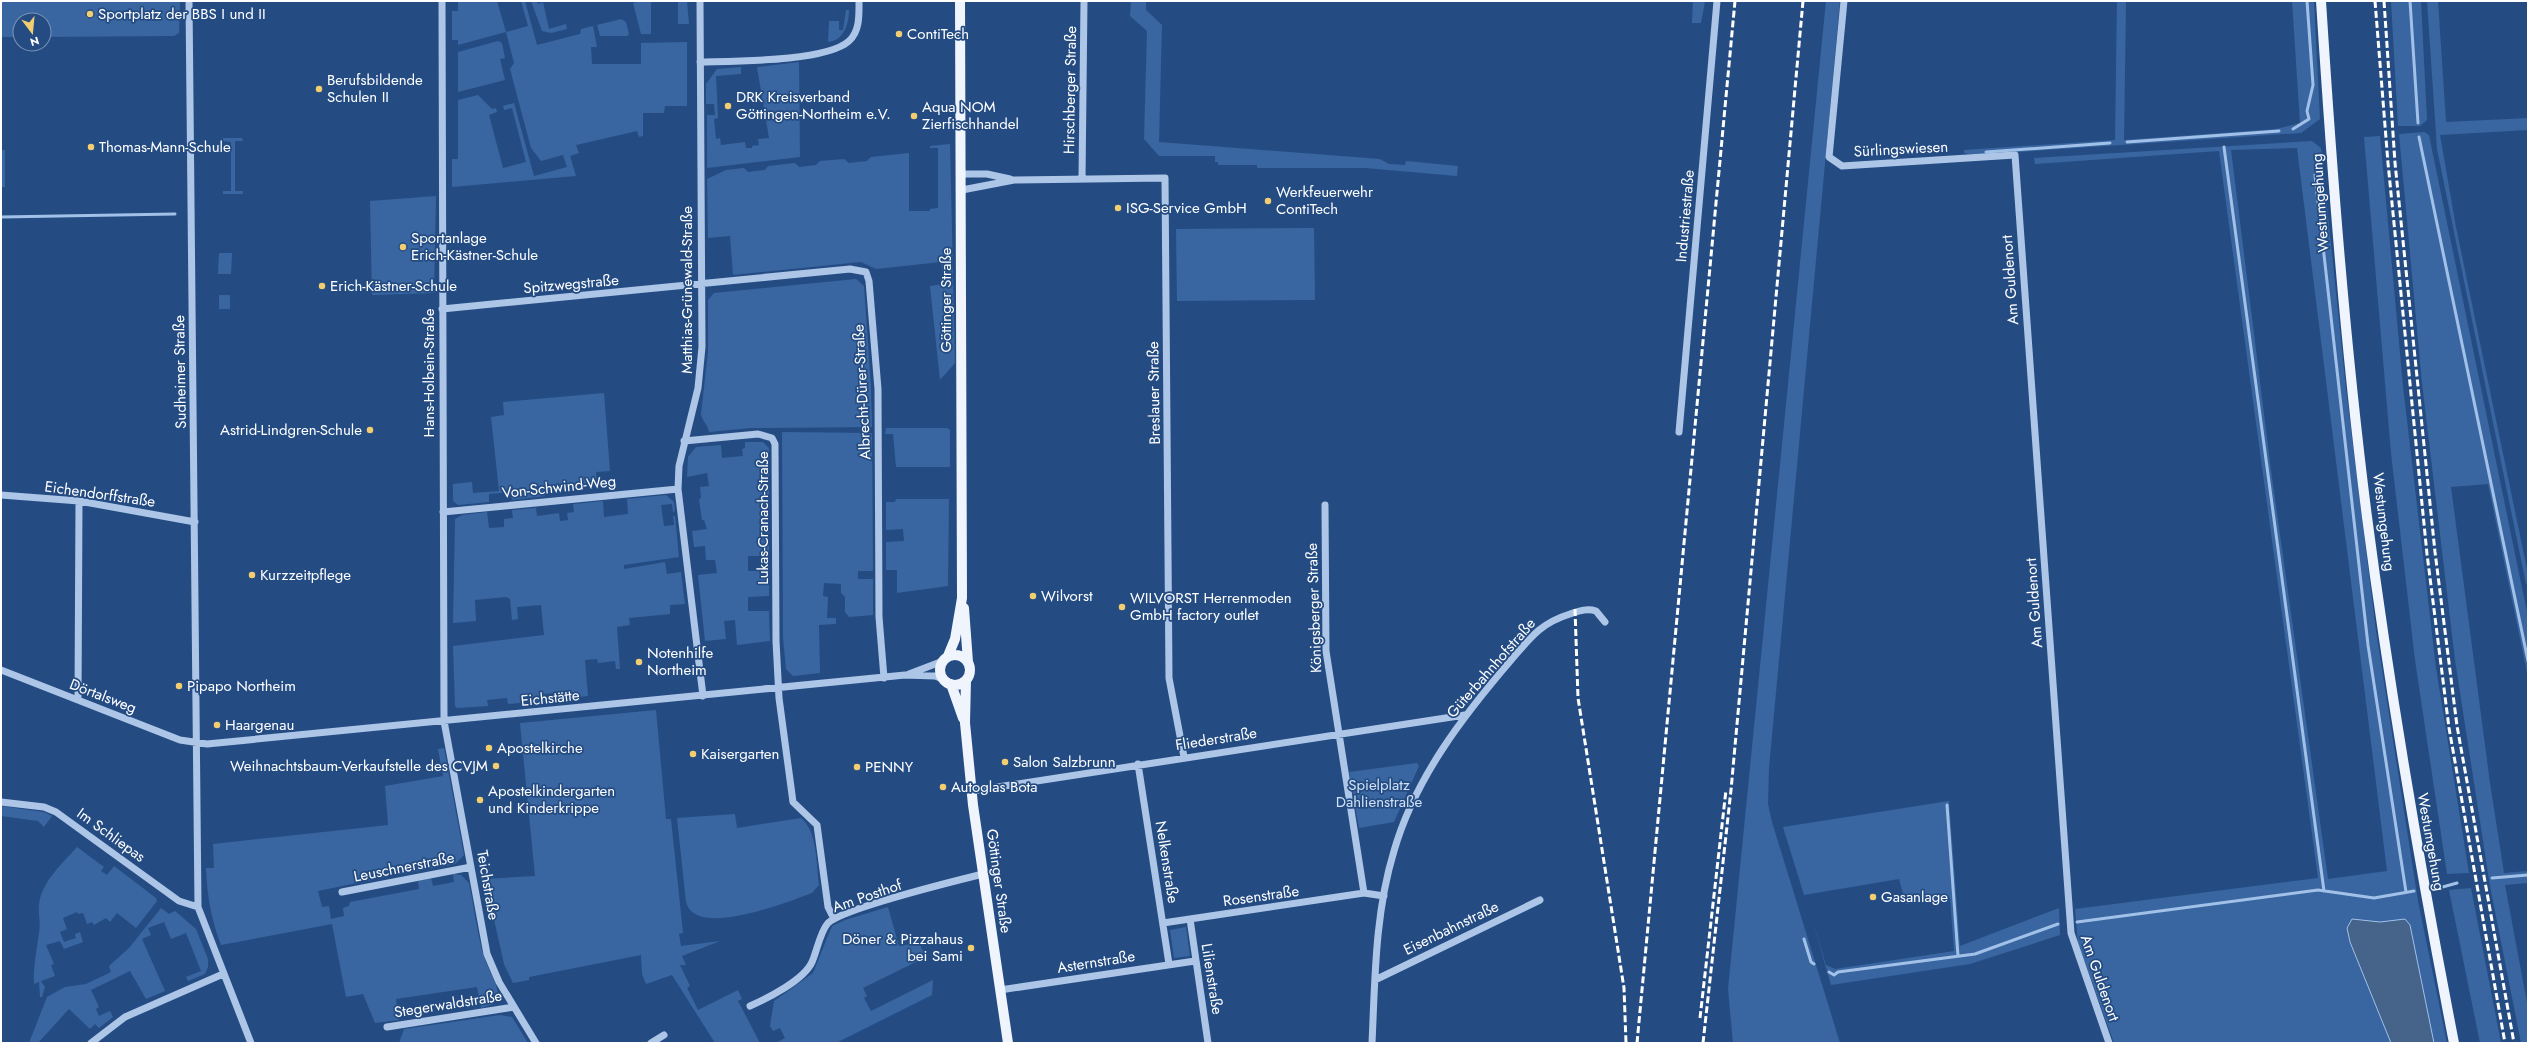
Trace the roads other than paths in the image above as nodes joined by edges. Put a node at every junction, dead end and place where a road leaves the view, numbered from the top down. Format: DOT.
graph roads {
  1 [pos="189,1"];
  2 [pos="442,1"];
  3 [pos="700,1"];
  4 [pos="859,1"];
  5 [pos="960,1"];
  6 [pos="1084,1"];
  7 [pos="1717,1"];
  8 [pos="1844,1"];
  9 [pos="2320,1"];
  10 [pos="700,62"];
  11 [pos="2014,155"];
  12 [pos="962,174"];
  13 [pos="1082,179"];
  14 [pos="1014,180"];
  15 [pos="962,190"];
  16 [pos="701,284"];
  17 [pos="442,309"];
  18 [pos="1679,432"];
  19 [pos="684,441"];
  20 [pos="678,489"];
  21 [pos="1,495"];
  22 [pos="79,501"];
  23 [pos="1325,505"];
  24 [pos="443,512"];
  25 [pos="195,522"];
  26 [pos="962,598"];
  27 [pos="1605,622"];
  28 [pos="946,659"];
  29 [pos="968,662"];
  30 [pos="1,670"];
  31 [pos="905,675"];
  32 [pos="884,678"];
  33 [pos="966,680"];
  34 [pos="947,682"];
  35 [pos="779,688"];
  36 [pos="703,696"];
  37 [pos="78,700"];
  38 [pos="1465,714"];
  39 [pos="444,721"];
  40 [pos="965,723"];
  41 [pos="1338,733"];
  42 [pos="197,743"];
  43 [pos="1184,757"];
  44 [pos="1138,764"];
  45 [pos="972,791"];
  46 [pos="1,802"];
  47 [pos="472,867"];
  48 [pos="983,874"];
  49 [pos="342,892"];
  50 [pos="1364,893"];
  51 [pos="1384,896"];
  52 [pos="1540,900"];
  53 [pos="198,907"];
  54 [pos="834,919"];
  55 [pos="1190,919"];
  56 [pos="1163,923"];
  57 [pos="1195,961"];
  58 [pos="1169,964"];
  59 [pos="223,974"];
  60 [pos="1374,980"];
  61 [pos="1000,990"];
  62 [pos="750,1006"];
  63 [pos="514,1007"];
  64 [pos="387,1027"];
  65 [pos="664,1035"];
  66 [pos="91,1043"];
  67 [pos="251,1043"];
  68 [pos="536,1043"];
  69 [pos="651,1043"];
  70 [pos="1008,1043"];
  71 [pos="1208,1043"];
  72 [pos="1372,1043"];
  73 [pos="2109,1043"];
  74 [pos="2454,1043"];
  1 -- 25 [label="street, Sudheimer Straße"];
  2 -- 17 [label="street, Hans-Holbein-Straße"];
  3 -- 10 [label="street, Matthias-Grünewald-Straße"];
  4 -- 10 [label="street"];
  5 -- 12 [label="main road, Göttinger Straße"];
  6 -- 13 [label="street, Hirschberger Straße"];
  7 -- 18 [label="street, Industriestraße"];
  8 -- 11 [label="street, Sürlingswiesen"];
  9 -- 74 [label="main road, Westumgehung"];
  10 -- 16 [label="street, Matthias-Grünewald-Straße"];
  11 -- 73 [label="street, Am Guldenort"];
  12 -- 14 [label="street, Breslauer Straße"];
  12 -- 15 [label="main road, Göttinger Straße"];
  13 -- 14 [label="street, Breslauer Straße"];
  13 -- 43 [label="street, Breslauer Straße"];
  14 -- 15 [label="street, Breslauer Straße"];
  15 -- 26 [label="main road, Göttinger Straße"];
  16 -- 17 [label="street, Spitzwegstraße"];
  16 -- 19 [label="street, Matthias-Grünewald-Straße"];
  16 -- 32 [label="street, Albrecht-Dürer-Straße"];
  17 -- 24 [label="street, Hans-Holbein-Straße"];
  19 -- 20 [label="street, Matthias-Grünewald-Straße"];
  19 -- 35 [label="street, Lukas-Cranach-Straße"];
  20 -- 24 [label="street, Von-Schwind-Weg"];
  20 -- 36 [label="street, Matthias-Grünewald-Straße"];
  21 -- 22 [label="street, Eichendorffstraße"];
  22 -- 25 [label="street, Eichendorffstraße"];
  22 -- 37 [label="street"];
  23 -- 41 [label="street, Königsberger Straße"];
  24 -- 39 [label="street, Hans-Holbein-Straße"];
  25 -- 42 [label="street, Sudheimer Straße"];
  26 -- 28 [label="main road, Göttinger Straße"];
  26 -- 29 [label="main road, Göttinger Straße"];
  27 -- 38 [label="street, Güterbahnhofstraße"];
  28 -- 29 [label="main road"];
  28 -- 31 [label="street, Eichstätte"];
  28 -- 34 [label="main road, Göttinger Straße"];
  29 -- 33 [label="main road, Göttinger Straße"];
  30 -- 37 [label="street, Dörtalsweg"];
  31 -- 32 [label="street, Eichstätte"];
  31 -- 34 [label="street, Eichstätte"];
  32 -- 35 [label="street, Eichstätte"];
  33 -- 34 [label="main road"];
  33 -- 40 [label="main road, Göttinger Straße"];
  34 -- 40 [label="main road, Göttinger Straße"];
  35 -- 36 [label="street, Eichstätte"];
  35 -- 54 [label="street, Lukas-Cranach-Straße"];
  36 -- 39 [label="street, Eichstätte"];
  37 -- 42 [label="street, Dörtalsweg"];
  38 -- 41 [label="street, Fliederstraße"];
  38 -- 51 [label="street, Güterbahnhofstraße"];
  39 -- 42 [label="street, Eichstätte"];
  39 -- 47 [label="street, Teichstraße"];
  40 -- 45 [label="main road, Göttinger Straße"];
  41 -- 43 [label="street, Fliederstraße"];
  41 -- 50 [label="street, Königsberger Straße"];
  42 -- 53 [label="street, Sudheimer Straße"];
  43 -- 44 [label="street, Fliederstraße"];
  44 -- 45 [label="street, Fliederstraße"];
  44 -- 56 [label="street, Nelkenstraße"];
  45 -- 48 [label="main road, Göttinger Straße"];
  46 -- 53 [label="street, Im Schliepas"];
  47 -- 49 [label="street, Leuschnerstraße"];
  47 -- 63 [label="street, Teichstraße"];
  48 -- 54 [label="street, Am Posthof"];
  48 -- 61 [label="main road, Göttinger Straße"];
  50 -- 51 [label="street, Rosenstraße"];
  50 -- 55 [label="street, Rosenstraße"];
  51 -- 60 [label="street, Güterbahnhofstraße"];
  52 -- 60 [label="street, Eisenbahnstraße"];
  53 -- 59 [label="street"];
  54 -- 62 [label="street, Am Posthof"];
  55 -- 56 [label="street, Rosenstraße"];
  55 -- 57 [label="street, Lilienstraße"];
  56 -- 58 [label="street, Nelkenstraße"];
  57 -- 58 [label="street, Asternstraße"];
  57 -- 71 [label="street, Lilienstraße"];
  58 -- 61 [label="street, Asternstraße"];
  59 -- 66 [label="street"];
  59 -- 67 [label="street"];
  60 -- 72 [label="street, Güterbahnhofstraße"];
  61 -- 70 [label="main road, Göttinger Straße"];
  63 -- 64 [label="street, Stegerwaldstraße"];
  63 -- 68 [label="street, Teichstraße"];
  65 -- 69 [label="street"];
}
